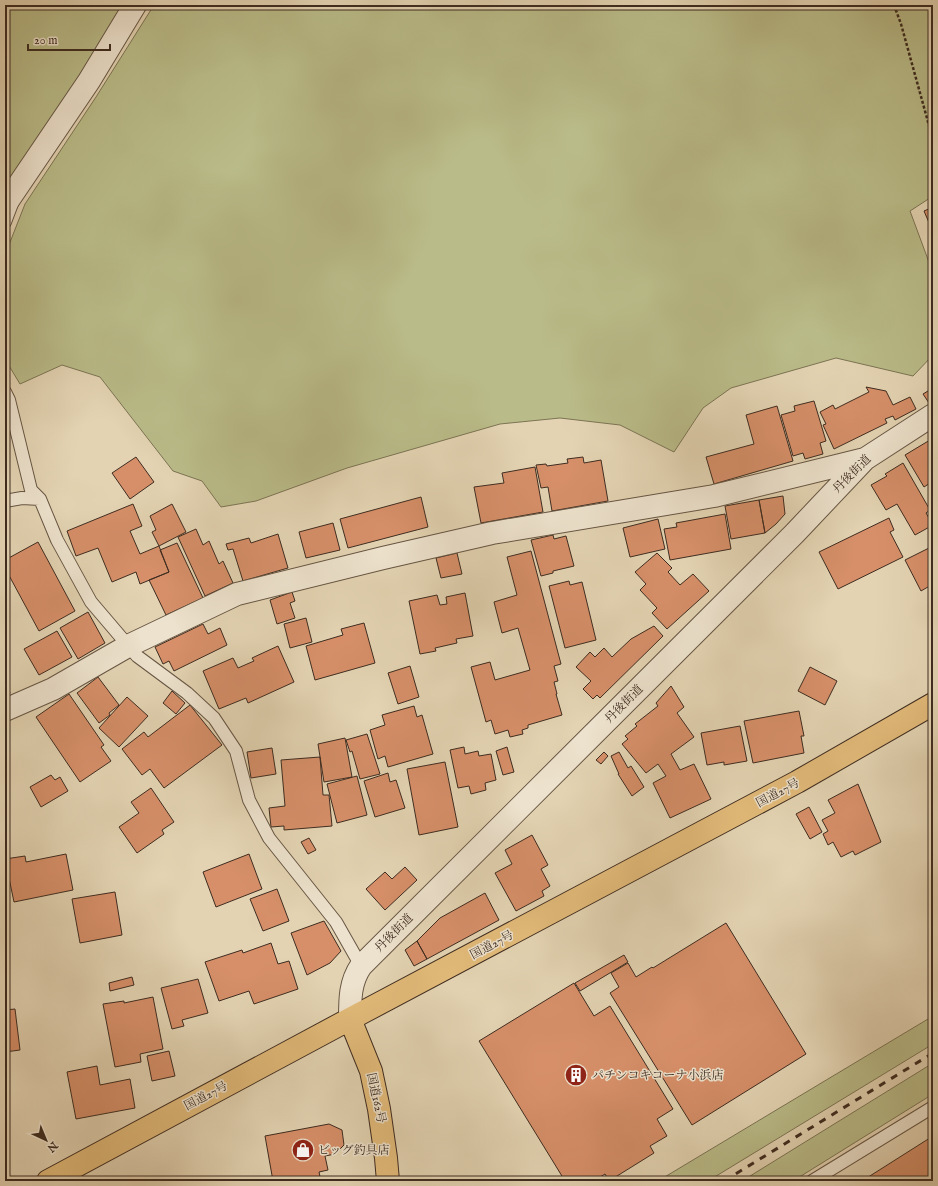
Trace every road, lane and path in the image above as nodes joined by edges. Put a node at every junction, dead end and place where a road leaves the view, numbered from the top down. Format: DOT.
graph roads {
  1 [pos="135,5"];
  2 [pos="894,5"];
  3 [pos="933,140"];
  4 [pos="18,186"];
  5 [pos="5,205"];
  6 [pos="5,222"];
  7 [pos="5,392"];
  8 [pos="933,415"];
  9 [pos="865,459"];
  10 [pos="40,499"];
  11 [pos="5,501"];
  12 [pos="128,646"];
  13 [pos="933,704"];
  14 [pos="5,710"];
  15 [pos="361,966"];
  16 [pos="350,1019"];
  17 [pos="933,1107"];
  18 [pos="48,1181"];
  19 [pos="388,1181"];
  20 [pos="812,1181"];
  1 -- 4 [label="street"];
  2 -- 3 [label="path"];
  4 -- 5 [label="street"];
  4 -- 6 [label="lane"];
  7 -- 10 [label="lane"];
  8 -- 9 [label="street, 丹後街道"];
  9 -- 12 [label="street"];
  9 -- 15 [label="street, 丹後街道"];
  10 -- 11 [label="lane"];
  10 -- 12 [label="lane"];
  12 -- 14 [label="street"];
  12 -- 15 [label="lane"];
  13 -- 16 [label="highway, 国道27号"];
  15 -- 16 [label="street, 丹後街道"];
  16 -- 18 [label="highway, 国道27号"];
  16 -- 19 [label="highway, 国道162号"];
  17 -- 20 [label="lane"];
}
